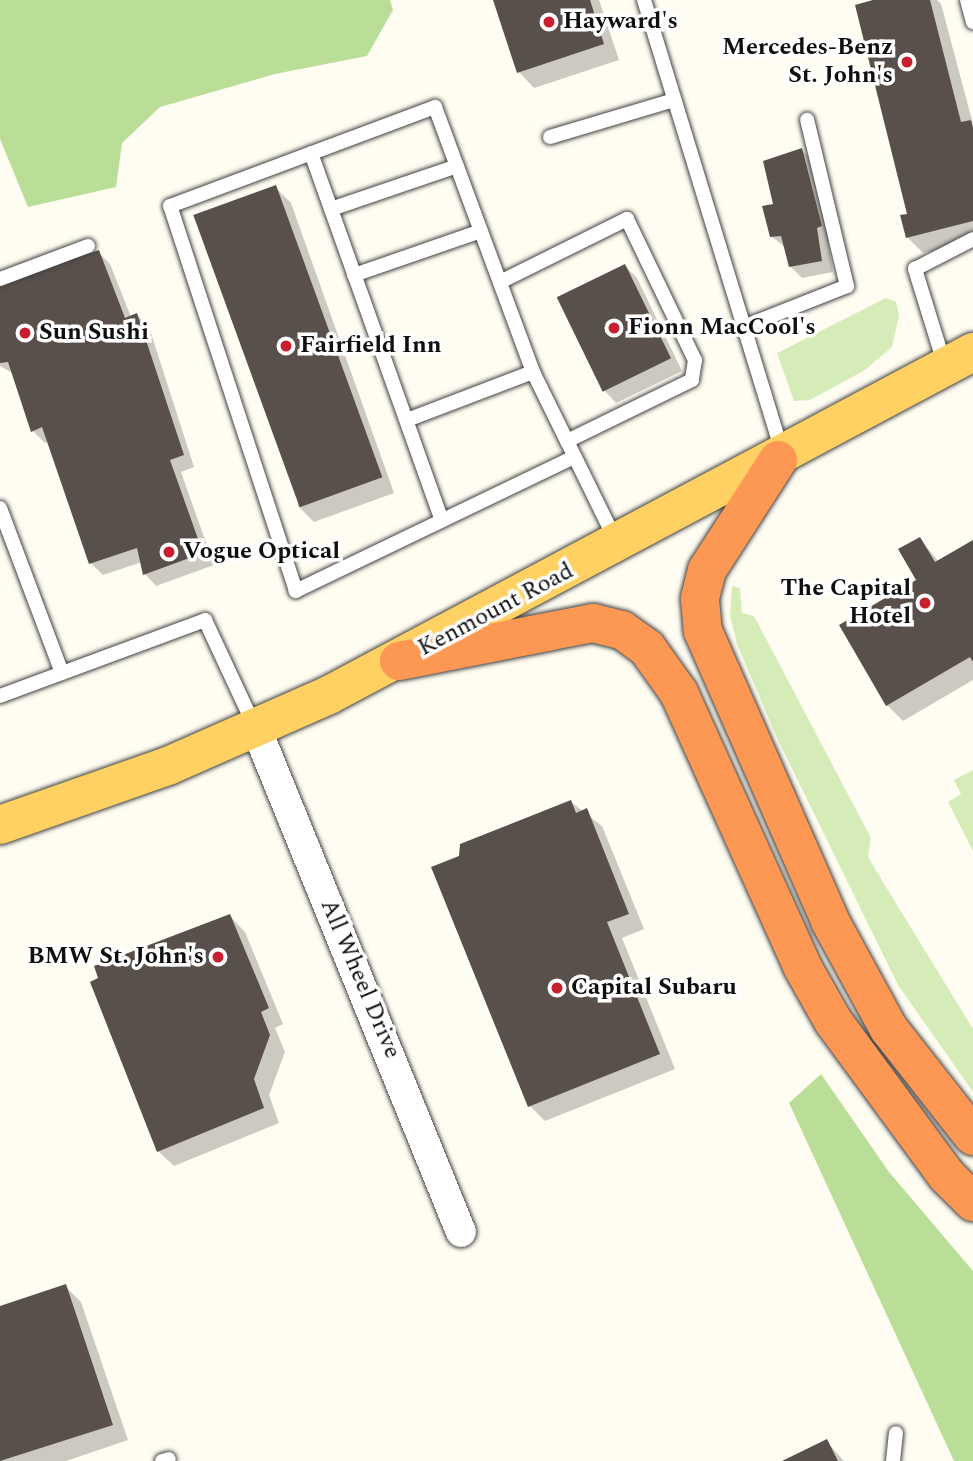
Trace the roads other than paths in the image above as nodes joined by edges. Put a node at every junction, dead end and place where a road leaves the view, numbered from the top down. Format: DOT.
graph roads {
  1 [pos="644,0"];
  2 [pos="967,0"];
  3 [pos="973,22"];
  4 [pos="674,100"];
  5 [pos="807,120"];
  6 [pos="550,136"];
  7 [pos="311,153"];
  8 [pos="457,166"];
  9 [pos="331,209"];
  10 [pos="481,231"];
  11 [pos="973,239"];
  12 [pos="88,246"];
  13 [pos="354,275"];
  14 [pos="0,279"];
  15 [pos="500,282"];
  16 [pos="741,328"];
  17 [pos="959,360"];
  18 [pos="533,372"];
  19 [pos="407,420"];
  20 [pos="566,441"];
  21 [pos="575,457"];
  22 [pos="781,458"];
  23 [pos="0,508"];
  24 [pos="443,520"];
  25 [pos="618,545"];
  26 [pos="399,661"];
  27 [pos="62,673"];
  28 [pos="0,696"];
  29 [pos="256,728"];
  30 [pos="0,825"];
  31 [pos="973,1136"];
  32 [pos="973,1202"];
  33 [pos="461,1232"];
  34 [pos="896,1433"];
  35 [pos="892,1461"];
  1 -- 4 [label="lane"];
  2 -- 3 [label="lane"];
  4 -- 6 [label="lane"];
  4 -- 16 [label="lane"];
  5 -- 16 [label="lane"];
  7 -- 8 [label="lane"];
  7 -- 9 [label="lane"];
  7 -- 24 [label="lane"];
  8 -- 9 [label="lane"];
  8 -- 10 [label="lane"];
  9 -- 13 [label="lane"];
  10 -- 13 [label="lane"];
  10 -- 15 [label="lane"];
  11 -- 17 [label="lane"];
  12 -- 14 [label="lane"];
  13 -- 19 [label="lane"];
  15 -- 18 [label="lane"];
  15 -- 20 [label="lane"];
  16 -- 22 [label="lane"];
  17 -- 22 [label="main road, Kenmount Road"];
  18 -- 19 [label="lane"];
  18 -- 20 [label="lane"];
  19 -- 24 [label="lane"];
  20 -- 21 [label="lane"];
  21 -- 24 [label="lane"];
  21 -- 25 [label="lane"];
  22 -- 25 [label="main road, Kenmount Road"];
  22 -- 31 [label="highway"];
  23 -- 27 [label="lane"];
  25 -- 26 [label="main road, Kenmount Road"];
  26 -- 29 [label="main road, Kenmount Road"];
  26 -- 32 [label="highway"];
  27 -- 28 [label="lane"];
  27 -- 29 [label="lane"];
  29 -- 30 [label="main road, Kenmount Road"];
  29 -- 33 [label="street, All Wheel Drive"];
  34 -- 35 [label="lane"];
}
